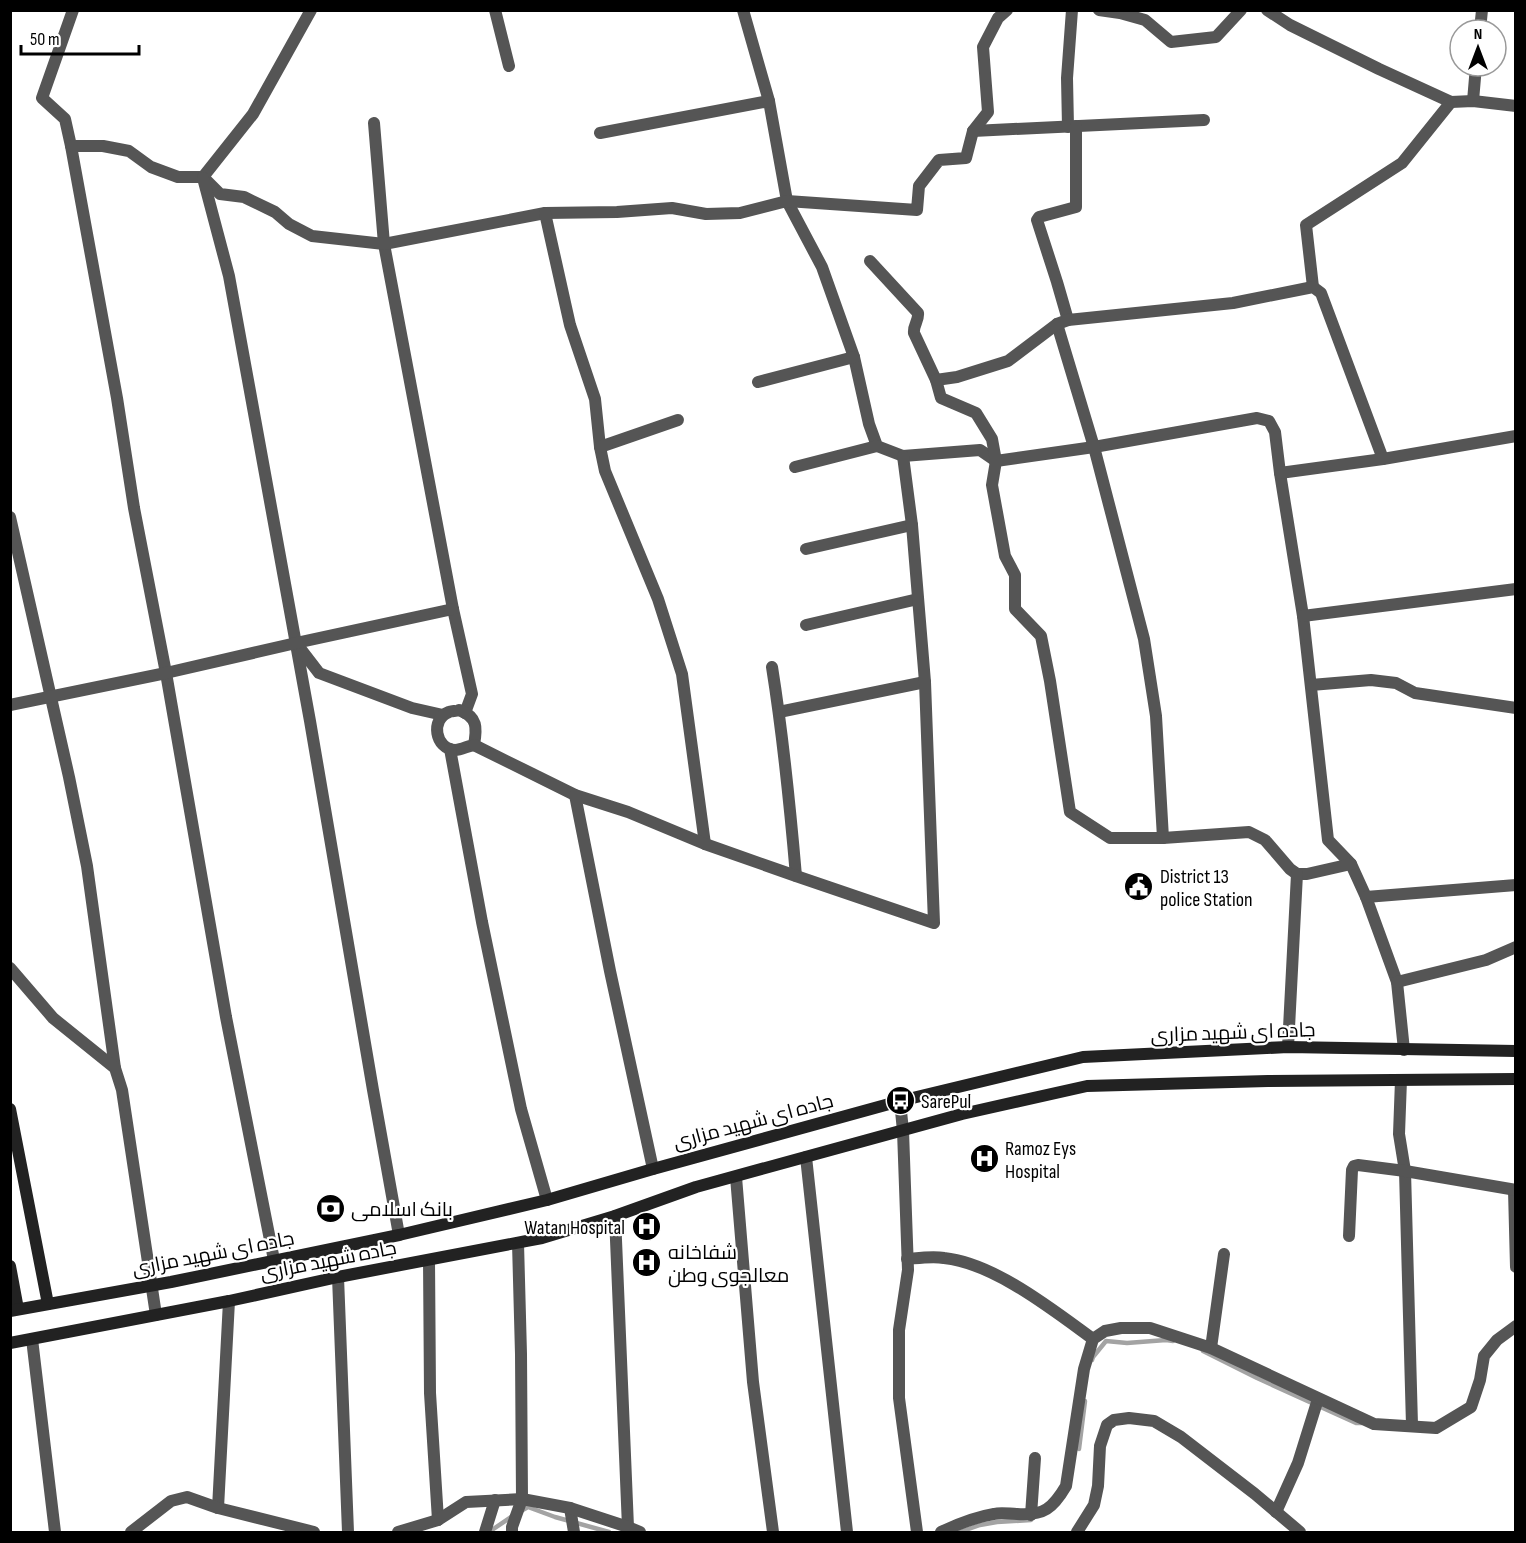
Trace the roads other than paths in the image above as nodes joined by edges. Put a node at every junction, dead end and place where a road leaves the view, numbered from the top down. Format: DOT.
graph roads {
  1 [pos="74,10"];
  2 [pos="311,10"];
  3 [pos="495,10"];
  4 [pos="743,10"];
  5 [pos="1072,10"];
  6 [pos="1099,10"];
  7 [pos="1240,10"];
  8 [pos="1267,10"];
  9 [pos="1291,10"];
  10 [pos="1006,11"];
  11 [pos="1290,25"];
  12 [pos="509,66"];
  13 [pos="1475,78"];
  14 [pos="768,101"];
  15 [pos="1473,101"];
  16 [pos="1451,102"];
  17 [pos="1515,106"];
  18 [pos="1204,120"];
  19 [pos="374,123"];
  20 [pos="1072,126"];
  21 [pos="973,131"];
  22 [pos="600,133"];
  23 [pos="71,146"];
  24 [pos="203,177"];
  25 [pos="787,201"];
  26 [pos="545,213"];
  27 [pos="384,244"];
  28 [pos="870,261"];
  29 [pos="1313,287"];
  30 [pos="1062,322"];
  31 [pos="854,357"];
  32 [pos="936,380"];
  33 [pos="758,382"];
  34 [pos="678,420"];
  35 [pos="1515,436"];
  36 [pos="878,446"];
  37 [pos="600,447"];
  38 [pos="1094,447"];
  39 [pos="903,456"];
  40 [pos="1383,459"];
  41 [pos="996,461"];
  42 [pos="795,466"];
  43 [pos="1280,473"];
  44 [pos="10,517"];
  45 [pos="912,525"];
  46 [pos="807,549"];
  47 [pos="1515,589"];
  48 [pos="918,599"];
  49 [pos="453,609"];
  50 [pos="1303,616"];
  51 [pos="807,625"];
  52 [pos="296,643"];
  53 [pos="772,667"];
  54 [pos="166,674"];
  55 [pos="925,682"];
  56 [pos="1311,685"];
  57 [pos="51,697"];
  58 [pos="10,705"];
  59 [pos="1515,708"];
  60 [pos="465,712"];
  61 [pos="779,712"];
  62 [pos="444,715"];
  63 [pos="474,745"];
  64 [pos="450,749"];
  65 [pos="575,795"];
  66 [pos="1163,838"];
  67 [pos="705,844"];
  68 [pos="1352,864"];
  69 [pos="1297,874"];
  70 [pos="796,876"];
  71 [pos="1515,885"];
  72 [pos="1366,897"];
  73 [pos="1515,947"];
  74 [pos="10,968"];
  75 [pos="1397,982"];
  76 [pos="1288,1047"];
  77 [pos="1404,1050"];
  78 [pos="1515,1051"];
  79 [pos="115,1068"];
  80 [pos="1515,1079"];
  81 [pos="1401,1080"];
  82 [pos="900,1101"];
  83 [pos="10,1109"];
  84 [pos="903,1131"];
  85 [pos="806,1157"];
  86 [pos="653,1169"];
  87 [pos="1405,1171"];
  88 [pos="736,1177"];
  89 [pos="1515,1190"];
  90 [pos="547,1200"];
  91 [pos="615,1216"];
  92 [pos="399,1235"];
  93 [pos="1349,1236"];
  94 [pos="518,1243"];
  95 [pos="1224,1254"];
  96 [pos="908,1259"];
  97 [pos="274,1260"];
  98 [pos="429,1260"];
  99 [pos="10,1266"];
  100 [pos="1515,1268"];
  101 [pos="338,1277"];
  102 [pos="151,1286"];
  103 [pos="229,1301"];
  104 [pos="48,1304"];
  105 [pos="14,1310"];
  106 [pos="156,1315"];
  107 [pos="1515,1326"];
  108 [pos="32,1339"];
  109 [pos="1093,1339"];
  110 [pos="10,1343"];
  111 [pos="1210,1348"];
  112 [pos="1318,1399"];
  113 [pos="1412,1425"];
  114 [pos="1035,1458"];
  115 [pos="522,1499"];
  116 [pos="495,1500"];
  117 [pos="218,1508"];
  118 [pos="570,1508"];
  119 [pos="1276,1512"];
  120 [pos="1031,1515"];
  121 [pos="438,1520"];
  122 [pos="628,1527"];
  123 [pos="55,1533"];
  124 [pos="131,1533"];
  125 [pos="314,1533"];
  126 [pos="348,1533"];
  127 [pos="398,1533"];
  128 [pos="485,1533"];
  129 [pos="512,1533"];
  130 [pos="574,1533"];
  131 [pos="640,1533"];
  132 [pos="773,1533"];
  133 [pos="847,1533"];
  134 [pos="917,1533"];
  135 [pos="941,1533"];
  136 [pos="1077,1533"];
  137 [pos="1300,1533"];
  1 -- 23 [label="street"];
  2 -- 24 [label="street"];
  3 -- 12 [label="street"];
  4 -- 14 [label="street"];
  5 -- 20 [label="street"];
  6 -- 7 [label="street"];
  8 -- 11 [label="street"];
  9 -- 11 [label="street"];
  10 -- 21 [label="street"];
  11 -- 16 [label="street"];
  13 -- 15 [label="street"];
  14 -- 22 [label="street"];
  14 -- 25 [label="street"];
  15 -- 16 [label="street"];
  15 -- 17 [label="street"];
  16 -- 29 [label="street"];
  18 -- 20 [label="street"];
  19 -- 27 [label="street"];
  20 -- 21 [label="street"];
  20 -- 30 [label="street"];
  21 -- 25 [label="street"];
  23 -- 24 [label="street"];
  23 -- 54 [label="street"];
  24 -- 27 [label="street"];
  24 -- 52 [label="street"];
  25 -- 26 [label="street"];
  25 -- 31 [label="street"];
  26 -- 27 [label="street"];
  26 -- 37 [label="street"];
  27 -- 49 [label="street"];
  28 -- 32 [label="street"];
  29 -- 30 [label="street"];
  29 -- 40 [label="street"];
  30 -- 32 [label="street"];
  30 -- 38 [label="street"];
  31 -- 33 [label="street"];
  31 -- 36 [label="street"];
  32 -- 41 [label="street"];
  34 -- 37 [label="street"];
  35 -- 40 [label="street"];
  36 -- 39 [label="street"];
  36 -- 42 [label="street"];
  37 -- 67 [label="street"];
  38 -- 41 [label="street"];
  38 -- 43 [label="street"];
  38 -- 66 [label="street"];
  39 -- 41 [label="street"];
  39 -- 45 [label="street"];
  40 -- 43 [label="street"];
  41 -- 66 [label="street"];
  43 -- 50 [label="street"];
  44 -- 57 [label="street"];
  45 -- 46 [label="street"];
  45 -- 48 [label="street"];
  47 -- 50 [label="street"];
  48 -- 51 [label="street"];
  48 -- 55 [label="street"];
  49 -- 52 [label="street"];
  49 -- 60 [label="street"];
  50 -- 56 [label="street"];
  52 -- 54 [label="street"];
  52 -- 62 [label="street"];
  52 -- 92 [label="street"];
  53 -- 61 [label="street"];
  54 -- 57 [label="street"];
  54 -- 97 [label="street"];
  55 -- 61 [label="street"];
  55 -- 70 [label="street"];
  56 -- 59 [label="street"];
  56 -- 68 [label="street"];
  57 -- 58 [label="street"];
  57 -- 79 [label="street"];
  60 -- 62 [label="street"];
  60 -- 63 [label="street"];
  61 -- 70 [label="street"];
  62 -- 64 [label="street"];
  63 -- 64 [label="street"];
  63 -- 65 [label="street"];
  64 -- 90 [label="street"];
  65 -- 67 [label="street"];
  65 -- 86 [label="street"];
  66 -- 69 [label="street"];
  67 -- 70 [label="street"];
  68 -- 69 [label="street"];
  68 -- 72 [label="street"];
  69 -- 76 [label="street"];
  71 -- 72 [label="street"];
  72 -- 75 [label="street"];
  73 -- 75 [label="street"];
  74 -- 79 [label="street"];
  75 -- 77 [label="street"];
  76 -- 77 [label="main road, جاده ای شهید مزاری"];
  76 -- 82 [label="main road, جاده ای شهید مزاری"];
  77 -- 78 [label="main road, جاده ای شهید مزاری"];
  79 -- 102 [label="street"];
  80 -- 81 [label="main road"];
  81 -- 84 [label="main road"];
  81 -- 87 [label="street"];
  82 -- 84 [label="street"];
  82 -- 86 [label="main road, جاده ای شهید مزاری"];
  83 -- 104 [label="main road"];
  84 -- 85 [label="main road"];
  84 -- 96 [label="street"];
  85 -- 88 [label="main road"];
  85 -- 133 [label="street"];
  86 -- 90 [label="main road, جاده ای شهید مزاری"];
  87 -- 89 [label="street"];
  87 -- 93 [label="street"];
  87 -- 113 [label="street"];
  88 -- 91 [label="main road, جاده شهید مزاری"];
  88 -- 132 [label="street"];
  89 -- 100 [label="street"];
  90 -- 92 [label="main road, جاده ای شهید مزاری"];
  91 -- 94 [label="main road, جاده شهید مزاری"];
  91 -- 122 [label="street"];
  92 -- 97 [label="main road, جاده ای شهید مزاری"];
  94 -- 98 [label="main road, جاده شهید مزاری"];
  94 -- 115 [label="street"];
  95 -- 111 [label="street"];
  96 -- 109 [label="street"];
  96 -- 134 [label="street"];
  97 -- 102 [label="main road, جاده ای شهید مزاری"];
  98 -- 101 [label="main road, جاده شهید مزاری"];
  98 -- 121 [label="street"];
  99 -- 105 [label="main road"];
  101 -- 103 [label="main road, جاده شهید مزاری"];
  101 -- 126 [label="street"];
  102 -- 104 [label="main road, جاده ای شهید مزاری"];
  102 -- 106 [label="street"];
  103 -- 106 [label="main road, جاده شهید مزاری"];
  103 -- 117 [label="street"];
  104 -- 105 [label="main road, جاده ای شهید مزاری"];
  106 -- 108 [label="main road, جاده شهید مزاری"];
  107 -- 113 [label="street"];
  108 -- 110 [label="main road, جاده شهید مزاری"];
  108 -- 123 [label="street"];
  109 -- 111 [label="street"];
  109 -- 120 [label="street"];
  111 -- 112 [label="street"];
  112 -- 113 [label="street"];
  112 -- 119 [label="street"];
  114 -- 120 [label="street"];
  115 -- 116 [label="street"];
  115 -- 118 [label="street"];
  115 -- 129 [label="street"];
  116 -- 121 [label="street"];
  116 -- 128 [label="street"];
  117 -- 124 [label="street"];
  117 -- 125 [label="street"];
  118 -- 122 [label="street"];
  118 -- 130 [label="street"];
  119 -- 136 [label="street"];
  119 -- 137 [label="street"];
  120 -- 135 [label="street"];
  121 -- 127 [label="street"];
  122 -- 131 [label="street"];
}
